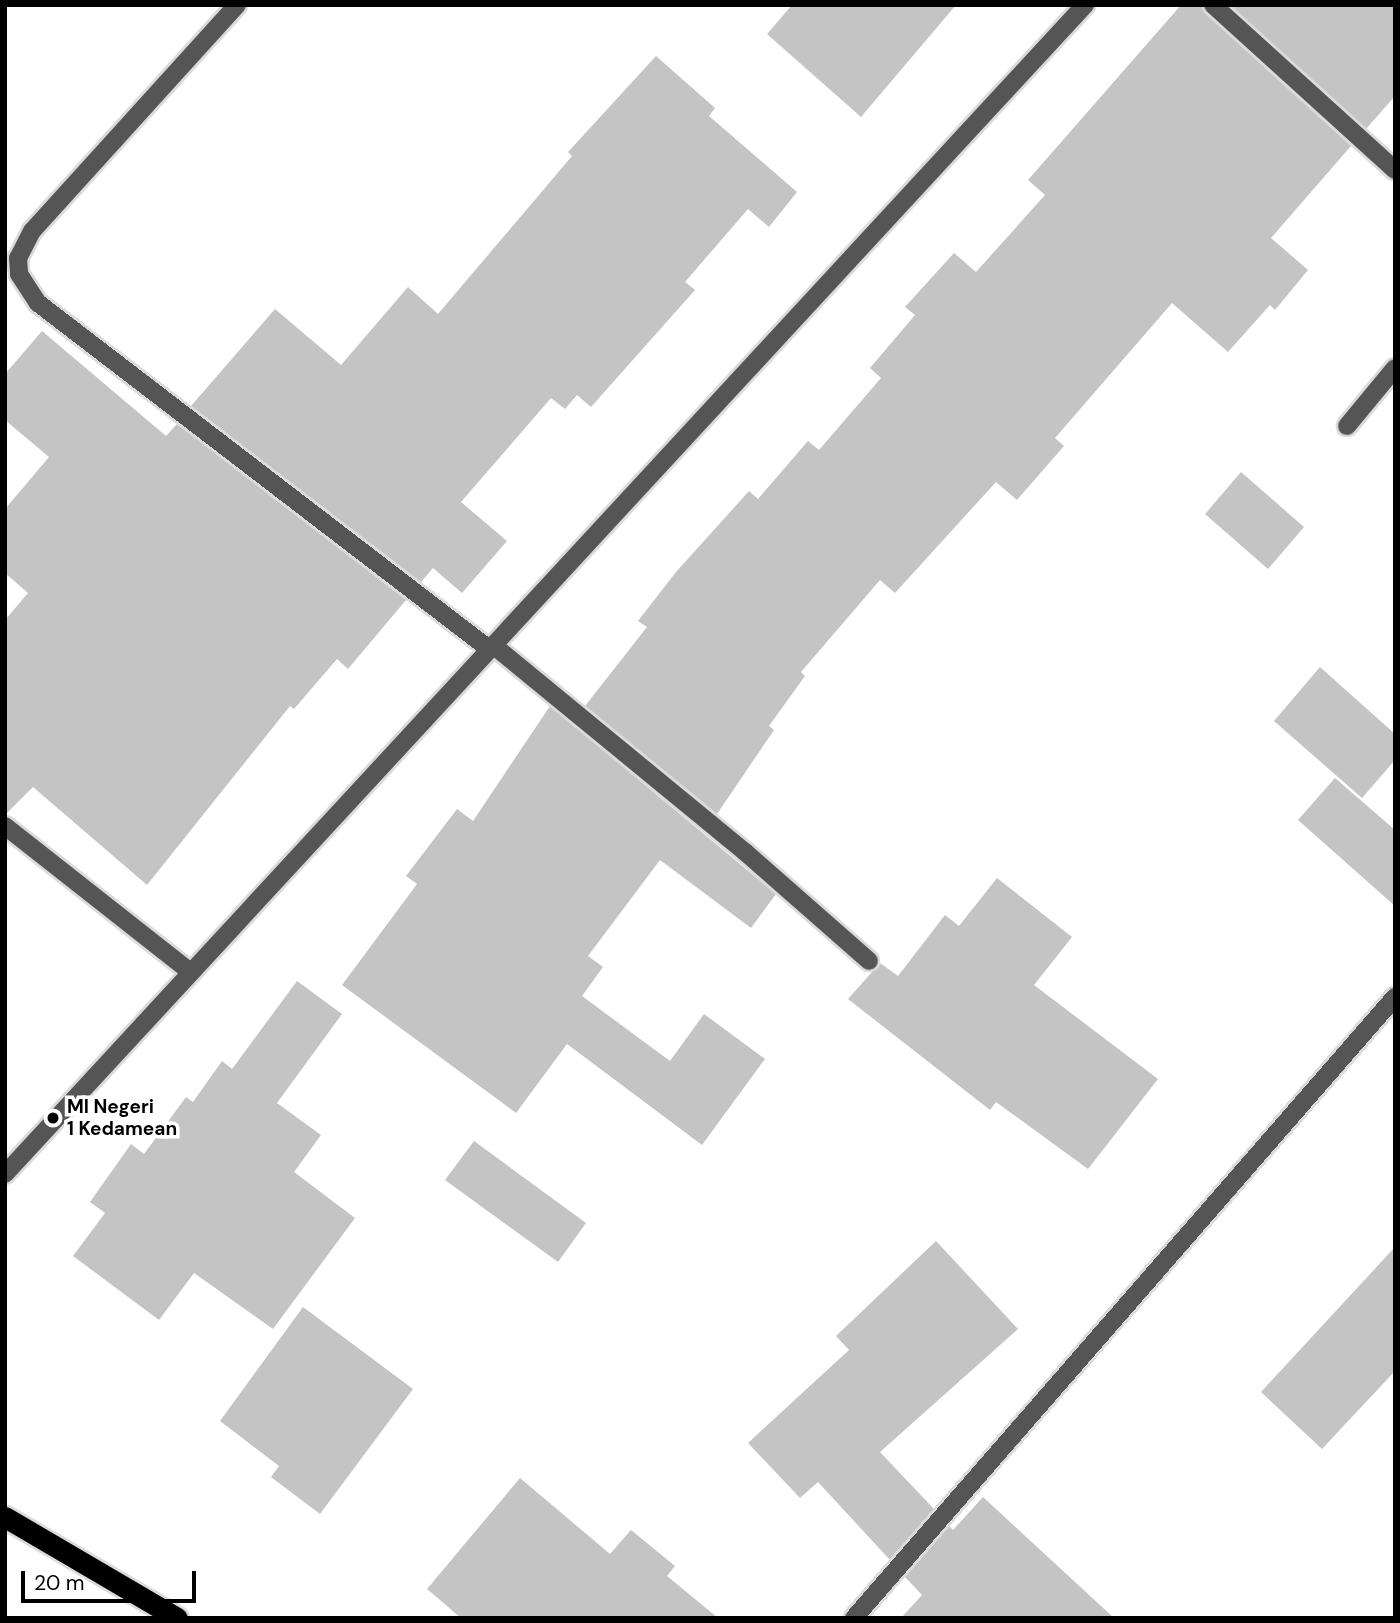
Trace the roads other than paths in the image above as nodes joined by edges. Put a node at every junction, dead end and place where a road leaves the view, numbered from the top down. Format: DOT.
graph roads {
  1 [pos="237,5"];
  2 [pos="1085,5"];
  3 [pos="1213,5"];
  4 [pos="1395,170"];
  5 [pos="1395,368"];
  6 [pos="1347,426"];
  7 [pos="491,647"];
  8 [pos="5,826"];
  9 [pos="869,961"];
  10 [pos="190,971"];
  11 [pos="1395,997"];
  12 [pos="5,1174"];
  13 [pos="5,1517"];
  14 [pos="177,1618"];
  15 [pos="854,1618"];
  1 -- 7 [label="street"];
  2 -- 7 [label="street"];
  3 -- 4 [label="street"];
  5 -- 6 [label="street"];
  7 -- 9 [label="street"];
  7 -- 10 [label="street"];
  8 -- 10 [label="street"];
  10 -- 12 [label="street"];
  11 -- 15 [label="street"];
  13 -- 14 [label="highway"];
}
